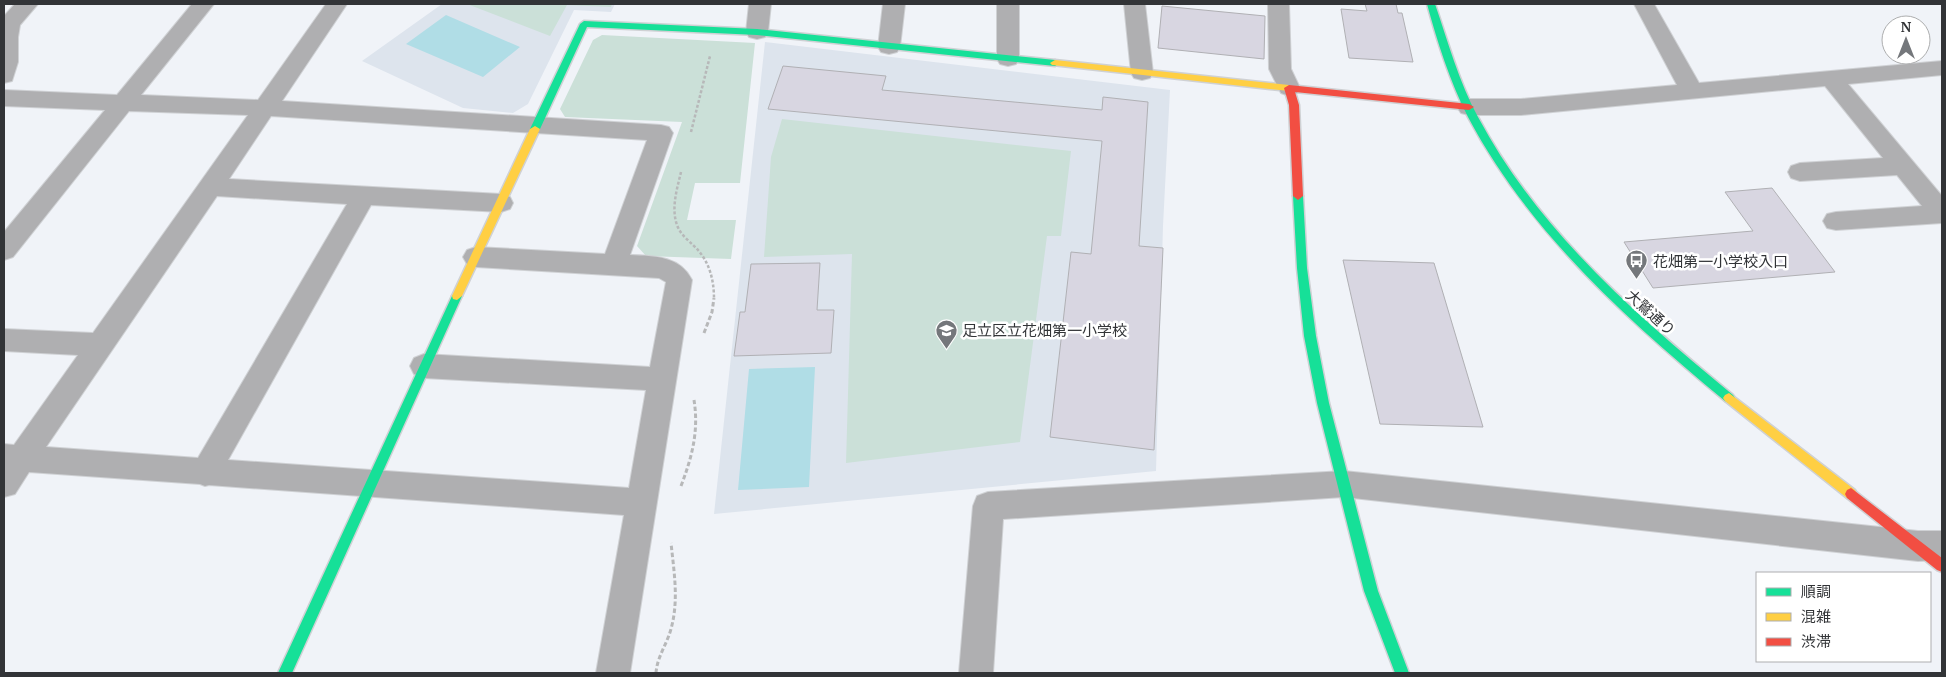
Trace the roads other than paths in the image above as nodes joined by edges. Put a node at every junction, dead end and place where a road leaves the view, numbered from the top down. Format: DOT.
graph roads {
  1 [pos="27,4"];
  2 [pos="203,4"];
  3 [pos="337,4"];
  4 [pos="760,4"];
  5 [pos="894,4"];
  6 [pos="1008,4"];
  7 [pos="1134,4"];
  8 [pos="1278,4"];
  9 [pos="1431,4"];
  10 [pos="1644,4"];
  11 [pos="756,32"];
  12 [pos="5,41"];
  13 [pos="889,47"];
  14 [pos="1008,59"];
  15 [pos="1942,68"];
  16 [pos="1142,73"];
  17 [pos="4,76"];
  18 [pos="1830,78"];
  19 [pos="1289,88"];
  20 [pos="1692,91"];
  21 [pos="4,98"];
  22 [pos="122,104"];
  23 [pos="1469,107"];
  24 [pos="265,108"];
  25 [pos="535,127"];
  26 [pos="1903,166"];
  27 [pos="1800,172"];
  28 [pos="211,187"];
  29 [pos="364,196"];
  30 [pos="501,203"];
  31 [pos="1942,214"];
  32 [pos="1836,221"];
  33 [pos="4,250"];
  34 [pos="476,257"];
  35 [pos="614,265"];
  36 [pos="4,340"];
  37 [pos="100,345"];
  38 [pos="424,366"];
  39 [pos="662,379"];
  40 [pos="12,458"];
  41 [pos="205,473"];
  42 [pos="4,484"];
  43 [pos="369,484"];
  44 [pos="1344,484"];
  45 [pos="642,503"];
  46 [pos="1930,546"];
  47 [pos="1942,566"];
  48 [pos="286,673"];
  49 [pos="613,673"];
  50 [pos="976,673"];
  51 [pos="1402,673"];
  1 -- 12 [label="street"];
  2 -- 22 [label="street"];
  3 -- 24 [label="street"];
  4 -- 11 [label="street"];
  5 -- 13 [label="street"];
  6 -- 14 [label="street"];
  7 -- 16 [label="street"];
  8 -- 19 [label="street"];
  9 -- 23 [label="street, 大鷲通り"];
  10 -- 20 [label="street"];
  11 -- 13 [label="street"];
  11 -- 25 [label="street"];
  12 -- 17 [label="street"];
  13 -- 14 [label="street"];
  14 -- 16 [label="street"];
  15 -- 18 [label="street"];
  16 -- 19 [label="street"];
  18 -- 20 [label="street"];
  18 -- 26 [label="street"];
  19 -- 23 [label="street"];
  19 -- 44 [label="street"];
  20 -- 23 [label="street"];
  21 -- 22 [label="street"];
  22 -- 24 [label="street"];
  22 -- 33 [label="street"];
  23 -- 46 [label="street, 大鷲通り"];
  24 -- 25 [label="street"];
  24 -- 28 [label="street"];
  25 -- 30 [label="street"];
  25 -- 35 [label="street"];
  26 -- 27 [label="street"];
  26 -- 31 [label="street"];
  28 -- 29 [label="street"];
  28 -- 37 [label="street"];
  29 -- 30 [label="street"];
  29 -- 41 [label="street"];
  30 -- 34 [label="street"];
  31 -- 32 [label="street"];
  34 -- 35 [label="street"];
  34 -- 38 [label="street"];
  35 -- 39 [label="street"];
  36 -- 37 [label="street"];
  37 -- 40 [label="street"];
  38 -- 39 [label="street"];
  38 -- 43 [label="street"];
  39 -- 45 [label="street"];
  40 -- 41 [label="street"];
  40 -- 42 [label="street"];
  41 -- 43 [label="street"];
  43 -- 45 [label="street"];
  43 -- 48 [label="street"];
  44 -- 46 [label="street"];
  44 -- 50 [label="street"];
  44 -- 51 [label="street"];
  45 -- 49 [label="street"];
  46 -- 47 [label="street, 大鷲通り"];
}
